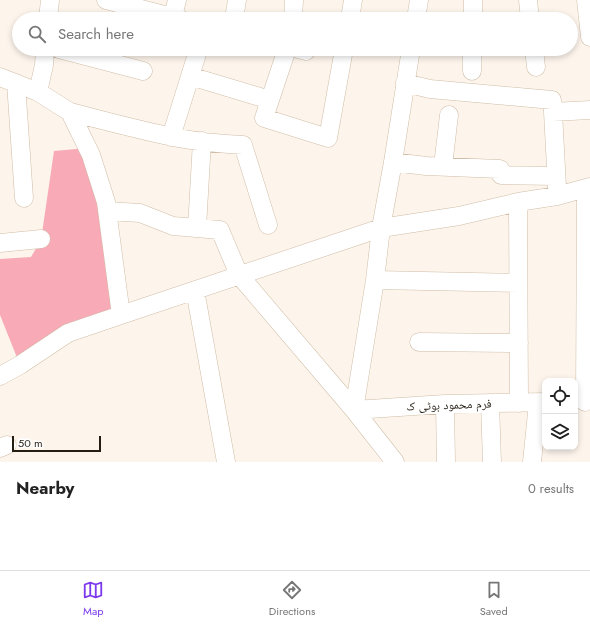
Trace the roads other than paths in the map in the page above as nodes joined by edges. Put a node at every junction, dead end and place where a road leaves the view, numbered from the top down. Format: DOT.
graph roads {
  1 [pos="50,0"];
  2 [pos="106,0"];
  3 [pos="237,0"];
  4 [pos="294,0"];
  5 [pos="353,0"];
  6 [pos="419,0"];
  7 [pos="473,0"];
  8 [pos="528,0"];
  9 [pos="586,0"];
  10 [pos="49,12"];
  11 [pos="176,12"];
  12 [pos="235,12"];
  13 [pos="293,12"];
  14 [pos="351,12"];
  15 [pos="417,12"];
  16 [pos="473,12"];
  17 [pos="529,12"];
  18 [pos="590,37"];
  19 [pos="45,56"];
  20 [pos="86,56"];
  21 [pos="196,56"];
  22 [pos="285,56"];
  23 [pos="343,56"];
  24 [pos="410,56"];
  25 [pos="472,56"];
  26 [pos="535,56"];
  27 [pos="536,67"];
  28 [pos="143,71"];
  29 [pos="472,72"];
  30 [pos="190,76"];
  31 [pos="8,80"];
  32 [pos="405,83"];
  33 [pos="38,92"];
  34 [pos="270,100"];
  35 [pos="590,110"];
  36 [pos="70,112"];
  37 [pos="553,112"];
  38 [pos="449,115"];
  39 [pos="172,136"];
  40 [pos="202,141"];
  41 [pos="393,162"];
  42 [pos="443,166"];
  43 [pos="556,176"];
  44 [pos="588,188"];
  45 [pos="557,196"];
  46 [pos="24,198"];
  47 [pos="518,202"];
  48 [pos="107,211"];
  49 [pos="268,225"];
  50 [pos="197,228"];
  51 [pos="381,228"];
  52 [pos="41,240"];
  53 [pos="0,243"];
  54 [pos="239,275"];
  55 [pos="375,280"];
  56 [pos="518,283"];
  57 [pos="195,290"];
  58 [pos="121,315"];
  59 [pos="419,342"];
  60 [pos="519,343"];
  61 [pos="0,376"];
  62 [pos="583,402"];
  63 [pos="490,403"];
  64 [pos="519,403"];
  65 [pos="541,403"];
  66 [pos="445,404"];
  67 [pos="354,410"];
  68 [pos="226,462"];
  69 [pos="395,462"];
  70 [pos="446,462"];
  71 [pos="492,462"];
  72 [pos="532,462"];
  1 -- 10 [label="street"];
  2 -- 11 [label="street"];
  3 -- 12 [label="street"];
  4 -- 13 [label="street"];
  5 -- 14 [label="street"];
  6 -- 15 [label="street"];
  7 -- 16 [label="street"];
  8 -- 17 [label="street"];
  9 -- 18 [label="street"];
  19 -- 33 [label="street"];
  20 -- 28 [label="street"];
  21 -- 30 [label="street"];
  22 -- 34 [label="street"];
  23 -- 34 [label="street"];
  24 -- 32 [label="street"];
  25 -- 29 [label="street"];
  26 -- 27 [label="street"];
  30 -- 34 [label="street"];
  30 -- 39 [label="street"];
  31 -- 33 [label="street"];
  31 -- 46 [label="street"];
  32 -- 37 [label="street"];
  32 -- 41 [label="street"];
  33 -- 36 [label="street"];
  35 -- 37 [label="street"];
  36 -- 39 [label="street"];
  36 -- 48 [label="street"];
  37 -- 43 [label="street"];
  38 -- 42 [label="street"];
  39 -- 40 [label="street"];
  40 -- 49 [label="street"];
  40 -- 50 [label="street"];
  41 -- 42 [label="street"];
  41 -- 51 [label="street"];
  42 -- 43 [label="street"];
  43 -- 45 [label="street"];
  44 -- 45 [label="street"];
  44 -- 62 [label="street"];
  45 -- 47 [label="street"];
  47 -- 51 [label="street"];
  47 -- 56 [label="street"];
  48 -- 50 [label="street"];
  48 -- 58 [label="street"];
  50 -- 54 [label="street"];
  51 -- 54 [label="street"];
  51 -- 55 [label="street"];
  52 -- 53 [label="street"];
  54 -- 57 [label="street"];
  54 -- 67 [label="street"];
  55 -- 56 [label="street"];
  55 -- 67 [label="street"];
  56 -- 60 [label="street"];
  57 -- 58 [label="street"];
  57 -- 68 [label="street"];
  58 -- 61 [label="street"];
  59 -- 60 [label="street"];
  60 -- 64 [label="street"];
  63 -- 64 [label="street, فرم محمود بوٹی ک"];
  63 -- 66 [label="street, فرم محمود بوٹی ک"];
  63 -- 71 [label="street"];
  64 -- 65 [label="street, فرم محمود بوٹی ک"];
  65 -- 72 [label="street"];
  66 -- 67 [label="street, فرم محمود بوٹی ک"];
  66 -- 70 [label="street"];
  67 -- 69 [label="street"];
}
